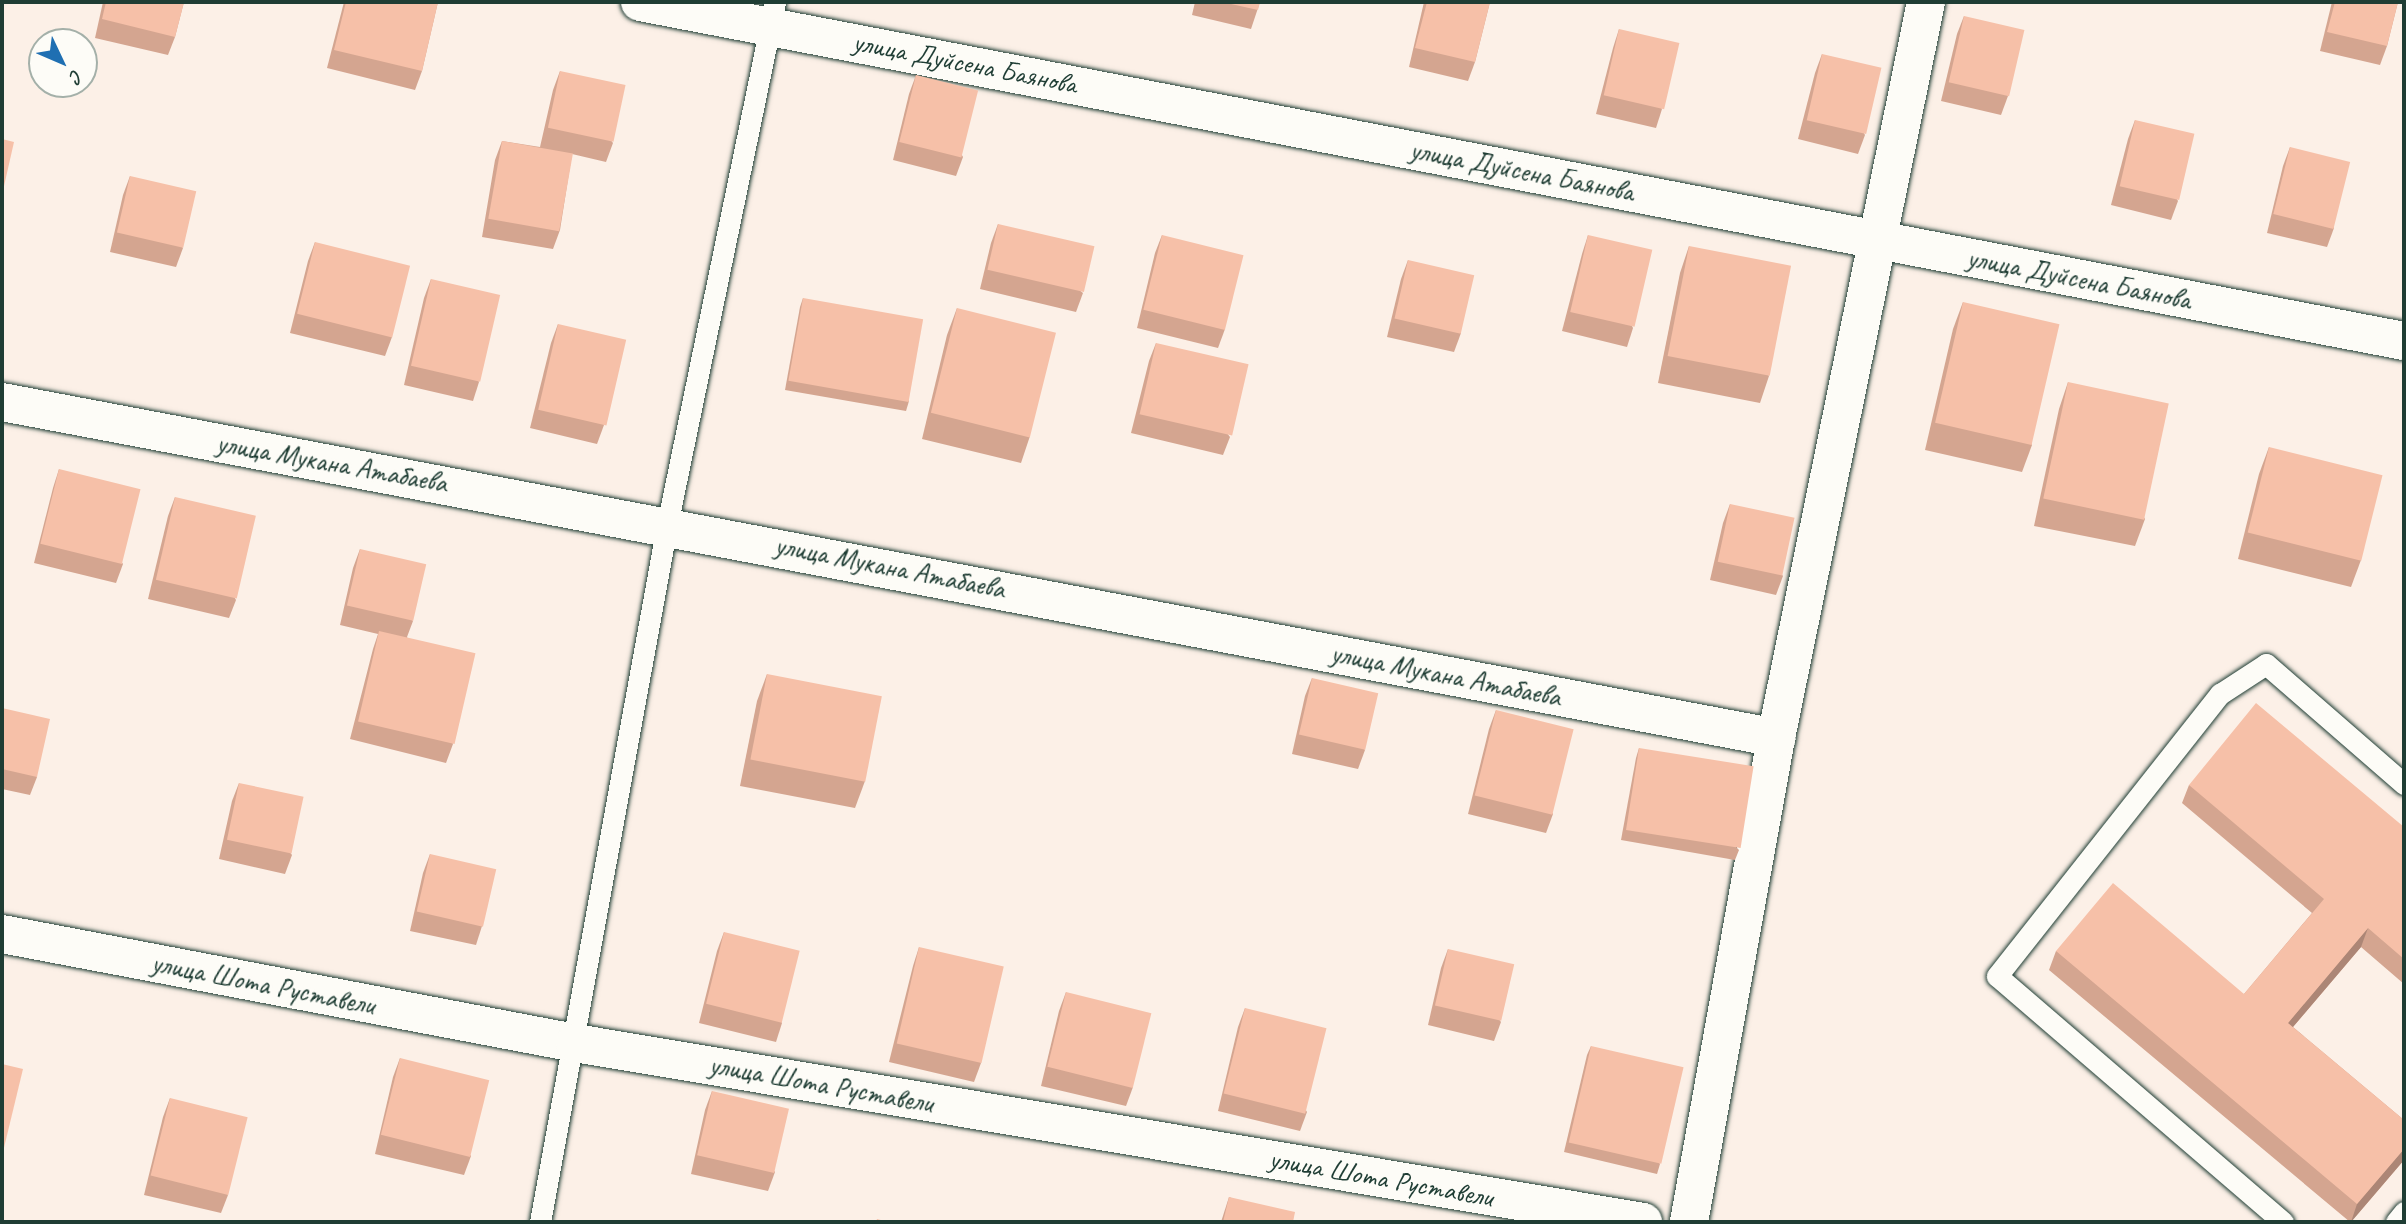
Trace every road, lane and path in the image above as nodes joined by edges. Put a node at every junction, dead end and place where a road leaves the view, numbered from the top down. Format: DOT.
graph roads {
  1 [pos="640,2"];
  2 [pos="1926,2"];
  3 [pos="772,14"];
  4 [pos="1879,241"];
  5 [pos="2404,341"];
  6 [pos="2,402"];
  7 [pos="667,525"];
  8 [pos="1776,738"];
  9 [pos="2404,784"];
  10 [pos="2,934"];
  11 [pos="575,1043"];
  12 [pos="2404,1212"];
  13 [pos="540,1222"];
  14 [pos="1643,1222"];
  15 [pos="1689,1222"];
  16 [pos="2283,1222"];
  17 [pos="2396,1222"];
  1 -- 3 [label="street, улица Дуйсена Баянова"];
  2 -- 4 [label="street"];
  3 -- 4 [label="street, улица Дуйсена Баянова"];
  3 -- 7 [label="lane"];
  4 -- 5 [label="street, улица Дуйсена Баянова"];
  4 -- 8 [label="street"];
  6 -- 7 [label="street, улица Мукана Атабаева"];
  7 -- 8 [label="street, улица Мукана Атабаева"];
  7 -- 11 [label="lane"];
  8 -- 15 [label="street"];
  9 -- 16 [label="lane"];
  10 -- 11 [label="street, улица Шота Руставели"];
  11 -- 13 [label="lane"];
  11 -- 14 [label="street, улица Шота Руставели"];
  12 -- 17 [label="lane"];
}
